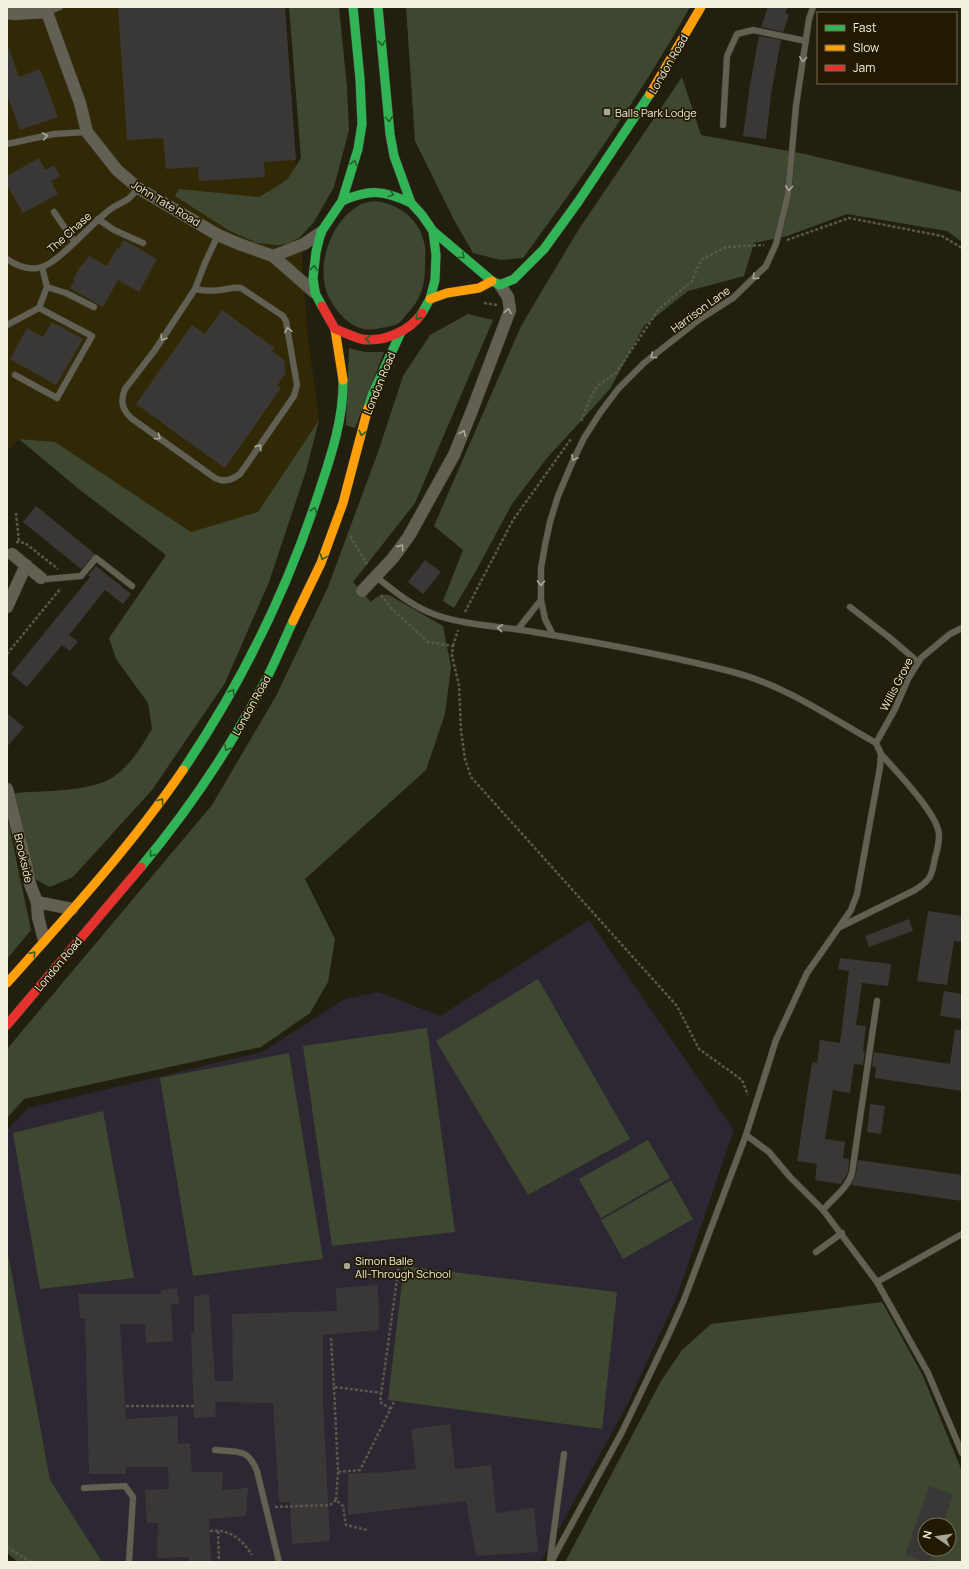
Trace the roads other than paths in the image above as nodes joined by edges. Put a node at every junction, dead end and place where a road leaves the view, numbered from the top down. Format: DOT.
graph roads {
  1 [pos="60,7"];
  2 [pos="352,7"];
  3 [pos="378,7"];
  4 [pos="700,7"];
  5 [pos="813,7"];
  6 [pos="46,9"];
  7 [pos="7,13"];
  8 [pos="806,41"];
  9 [pos="723,124"];
  10 [pos="87,132"];
  11 [pos="7,144"];
  12 [pos="138,188"];
  13 [pos="342,200"];
  14 [pos="411,203"];
  15 [pos="54,212"];
  16 [pos="98,219"];
  17 [pos="321,232"];
  18 [pos="433,232"];
  19 [pos="218,235"];
  20 [pos="74,241"];
  21 [pos="143,243"];
  22 [pos="274,256"];
  23 [pos="7,259"];
  24 [pos="42,267"];
  25 [pos="496,283"];
  26 [pos="47,288"];
  27 [pos="195,289"];
  28 [pos="315,293"];
  29 [pos="430,299"];
  30 [pos="94,306"];
  31 [pos="39,308"];
  32 [pos="7,325"];
  33 [pos="335,329"];
  34 [pos="401,332"];
  35 [pos="15,375"];
  36 [pos="12,554"];
  37 [pos="26,565"];
  38 [pos="41,578"];
  39 [pos="373,579"];
  40 [pos="132,586"];
  41 [pos="362,591"];
  42 [pos="541,600"];
  43 [pos="7,607"];
  44 [pos="850,607"];
  45 [pos="962,628"];
  46 [pos="518,629"];
  47 [pos="553,635"];
  48 [pos="918,662"];
  49 [pos="876,743"];
  50 [pos="881,754"];
  51 [pos="7,789"];
  52 [pos="37,902"];
  53 [pos="72,909"];
  54 [pos="840,927"];
  55 [pos="44,940"];
  56 [pos="7,983"];
  57 [pos="877,1001"];
  58 [pos="7,1026"];
  59 [pos="746,1135"];
  60 [pos="823,1210"];
  61 [pos="842,1233"];
  62 [pos="962,1234"];
  63 [pos="816,1252"];
  64 [pos="877,1282"];
  65 [pos="215,1450"];
  66 [pos="962,1453"];
  67 [pos="564,1454"];
  68 [pos="84,1488"];
  69 [pos="129,1562"];
  70 [pos="279,1562"];
  71 [pos="551,1562"];
  1 -- 6 [label="lane"];
  13 -- 2 [label="main road, one-way"];
  3 -- 14 [label="main road, one-way"];
  4 -- 25 [label="main road, London Road"];
  5 -- 8 [label="lane, Harrison Lane"];
  6 -- 7 [label="street"];
  6 -- 10 [label="street, John Tate Road"];
  8 -- 9 [label="lane"];
  8 -- 42 [label="lane, Harrison Lane, one-way"];
  11 -- 10 [label="lane, one-way"];
  10 -- 12 [label="street, John Tate Road"];
  12 -- 16 [label="lane, The Chase"];
  12 -- 19 [label="street, John Tate Road"];
  13 -- 14 [label="main road, one-way"];
  13 -- 17 [label="main road"];
  14 -- 18 [label="main road"];
  15 -- 20 [label="lane"];
  16 -- 20 [label="lane, The Chase"];
  16 -- 21 [label="lane"];
  17 -- 22 [label="street"];
  28 -- 17 [label="main road, one-way"];
  18 -- 25 [label="main road, one-way"];
  18 -- 29 [label="main road"];
  19 -- 22 [label="street, John Tate Road"];
  19 -- 27 [label="lane"];
  20 -- 24 [label="lane, The Chase"];
  22 -- 28 [label="street"];
  23 -- 24 [label="lane, The Chase"];
  24 -- 26 [label="lane"];
  25 -- 29 [label="main road, London Road"];
  39 -- 25 [label="street, one-way"];
  26 -- 30 [label="lane"];
  26 -- 31 [label="lane"];
  27 -- 27 [label="lane, one-way"];
  28 -- 33 [label="main road"];
  29 -- 34 [label="main road, one-way"];
  31 -- 32 [label="lane"];
  31 -- 35 [label="lane"];
  34 -- 33 [label="main road, one-way"];
  53 -- 33 [label="main road, London Road, one-way"];
  34 -- 58 [label="main road, London Road, one-way"];
  36 -- 37 [label="street"];
  37 -- 38 [label="street"];
  37 -- 43 [label="street"];
  38 -- 40 [label="lane"];
  39 -- 41 [label="street"];
  46 -- 39 [label="lane, one-way"];
  42 -- 46 [label="lane"];
  42 -- 47 [label="lane, Harrison Lane"];
  44 -- 48 [label="lane"];
  45 -- 48 [label="lane, Willis Grove"];
  46 -- 47 [label="lane"];
  47 -- 49 [label="lane"];
  48 -- 49 [label="lane, Willis Grove"];
  49 -- 50 [label="lane"];
  50 -- 54 [label="lane"];
  50 -- 54 [label="lane"];
  51 -- 52 [label="street, Brookside"];
  52 -- 53 [label="street"];
  52 -- 55 [label="street, Brookside"];
  53 -- 55 [label="main road, London Road"];
  54 -- 59 [label="lane"];
  56 -- 55 [label="main road, London Road, one-way"];
  57 -- 60 [label="lane"];
  59 -- 60 [label="lane"];
  59 -- 71 [label="lane"];
  60 -- 61 [label="lane"];
  61 -- 63 [label="lane"];
  61 -- 64 [label="lane"];
  62 -- 64 [label="lane"];
  64 -- 66 [label="lane"];
  65 -- 70 [label="lane"];
  67 -- 71 [label="lane"];
  68 -- 69 [label="lane"];
}
